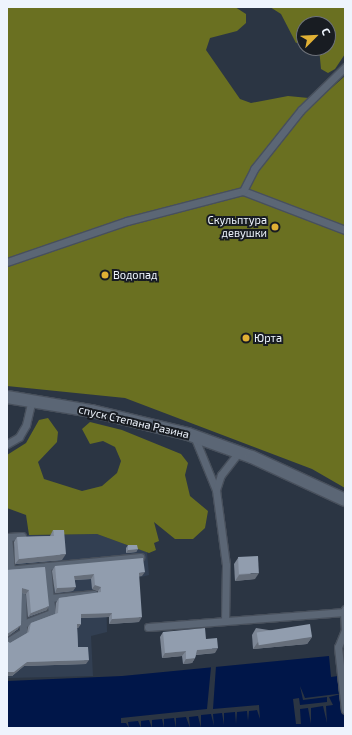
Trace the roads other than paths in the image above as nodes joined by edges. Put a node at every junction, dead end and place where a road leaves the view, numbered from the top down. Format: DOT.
graph roads {
  1 [pos="345,67"];
  2 [pos="243,191"];
  3 [pos="345,230"];
  4 [pos="7,262"];
  5 [pos="7,397"];
  6 [pos="32,400"];
  7 [pos="194,436"];
  8 [pos="7,444"];
  9 [pos="238,453"];
  10 [pos="216,490"];
  11 [pos="345,500"];
  12 [pos="22,536"];
  13 [pos="140,557"];
  14 [pos="47,566"];
  15 [pos="9,570"];
  16 [pos="94,594"];
  17 [pos="22,596"];
  18 [pos="50,598"];
  19 [pos="344,610"];
  20 [pos="225,621"];
  21 [pos="23,624"];
  22 [pos="148,627"];
  23 [pos="7,642"];
  24 [pos="345,710"];
  1 -- 2 [label="lane"];
  2 -- 3 [label="lane"];
  2 -- 4 [label="lane"];
  5 -- 6 [label="street, спуск Степана Разина"];
  6 -- 7 [label="street, спуск Степана Разина"];
  6 -- 8 [label="lane"];
  7 -- 9 [label="street, спуск Степана Разина"];
  7 -- 10 [label="lane"];
  9 -- 10 [label="lane"];
  9 -- 11 [label="street, спуск Степана Разина"];
  10 -- 20 [label="lane"];
  12 -- 15 [label="lane"];
  13 -- 14 [label="lane"];
  14 -- 15 [label="lane"];
  14 -- 18 [label="lane"];
  16 -- 18 [label="lane"];
  17 -- 21 [label="lane"];
  18 -- 21 [label="lane"];
  19 -- 20 [label="lane"];
  19 -- 24 [label="lane"];
  20 -- 22 [label="lane"];
  21 -- 23 [label="lane"];
}
